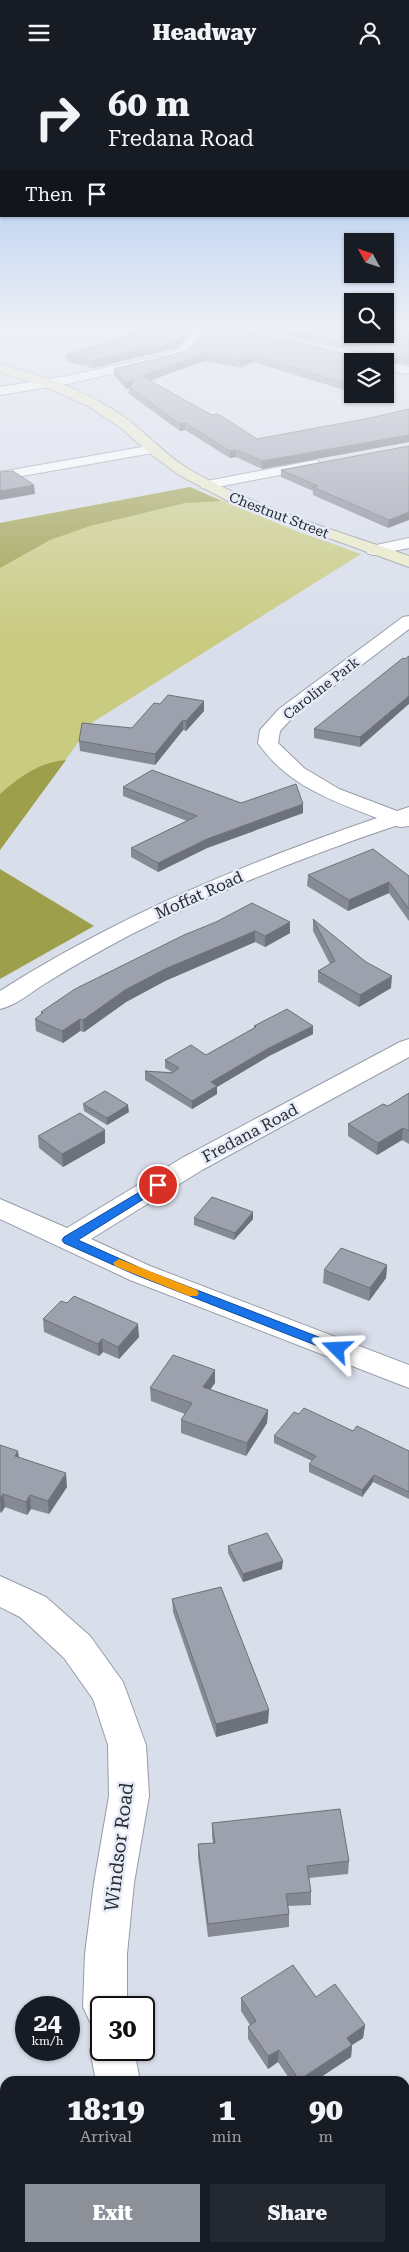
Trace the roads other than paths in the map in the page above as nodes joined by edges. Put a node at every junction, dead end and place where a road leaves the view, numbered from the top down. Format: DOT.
graph roads {
  1 [pos="134,432"];
  2 [pos="153,449"];
  3 [pos="333,461"];
  4 [pos="0,476"];
  5 [pos="208,485"];
  6 [pos="409,543"];
  7 [pos="373,550"];
  8 [pos="409,562"];
  9 [pos="409,621"];
  10 [pos="405,819"];
  11 [pos="0,1002"];
  12 [pos="409,1047"];
  13 [pos="0,1208"];
  14 [pos="68,1240"];
  15 [pos="409,1377"];
  16 [pos="0,1590"];
  17 [pos="105,1996"];
  18 [pos="114,2061"];
  19 [pos="117,2076"];
  1 -- 2 [label="main road, Chestnut Street"];
  2 -- 4 [label="street"];
  2 -- 5 [label="main road, Chestnut Street"];
  3 -- 5 [label="street"];
  5 -- 7 [label="main road, Chestnut Street"];
  6 -- 7 [label="street"];
  7 -- 8 [label="main road, Chestnut Street"];
  9 -- 10 [label="street, Caroline Park"];
  10 -- 11 [label="street, Moffat Road"];
  12 -- 14 [label="street, Fredana Road"];
  13 -- 14 [label="street"];
  14 -- 15 [label="street"];
  16 -- 17 [label="street, Windsor Road"];
  18 -- 19 [label="street"];
}
